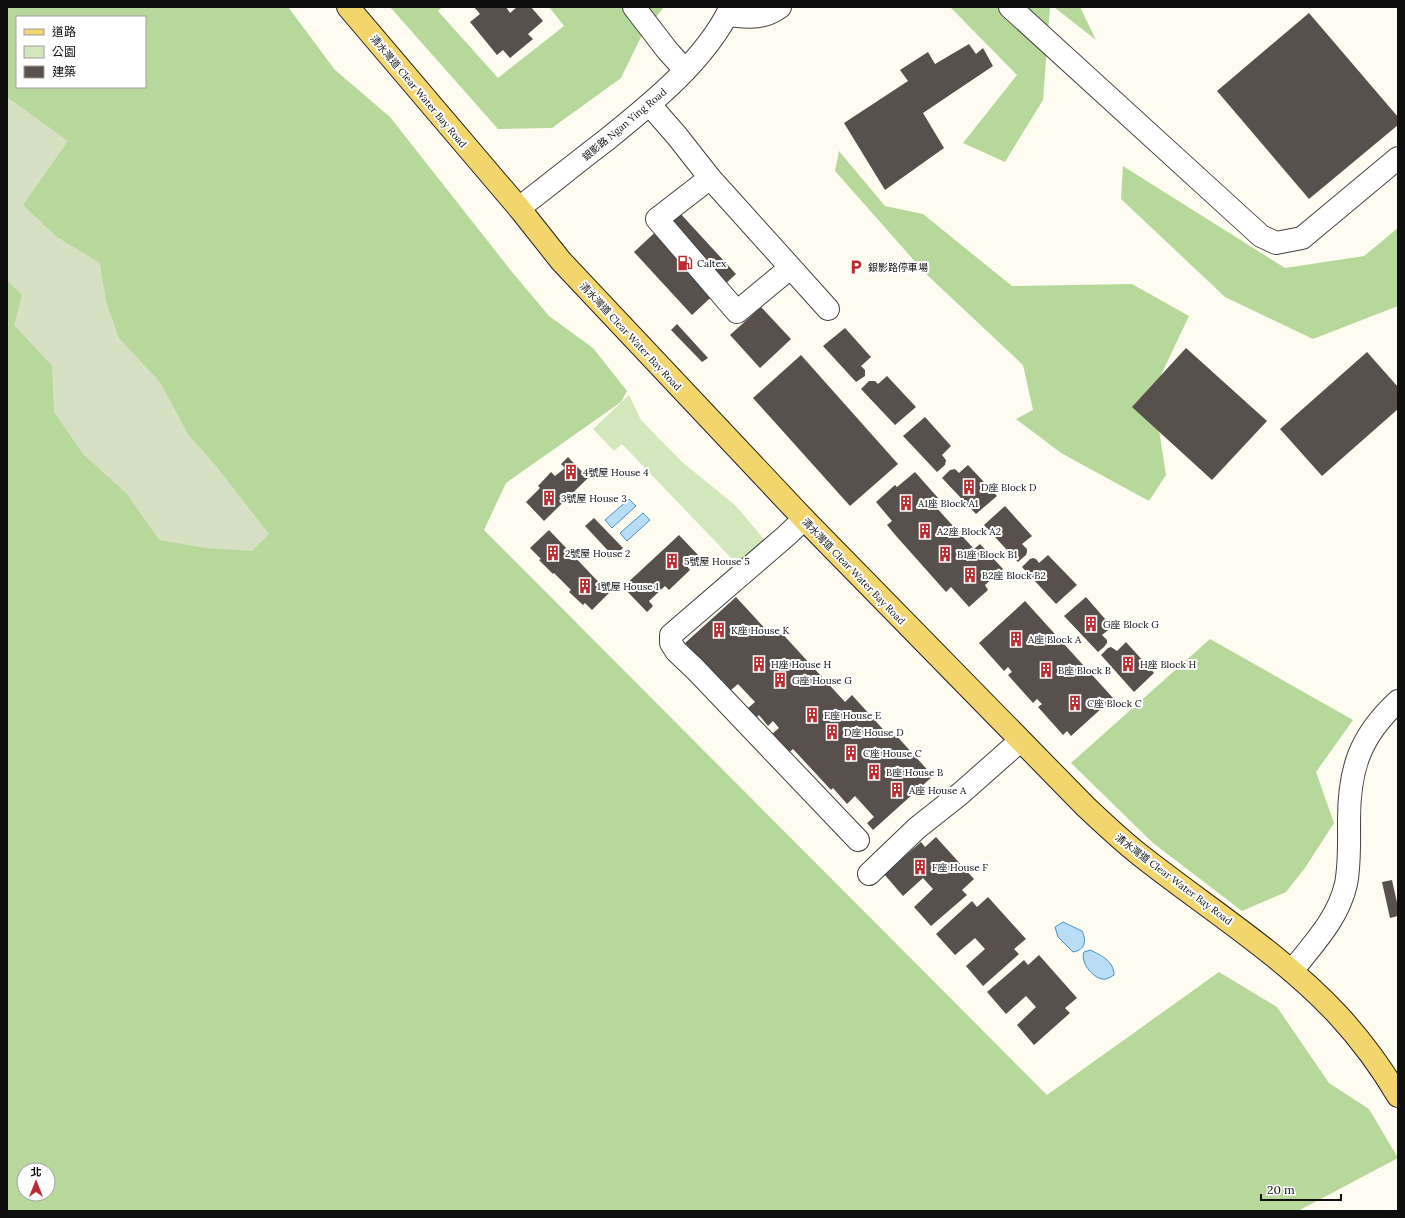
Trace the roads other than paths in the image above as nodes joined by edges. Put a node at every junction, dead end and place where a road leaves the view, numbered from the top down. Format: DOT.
graph roads {
  1 [pos="348,7"];
  2 [pos="634,7"];
  3 [pos="780,7"];
  4 [pos="1010,7"];
  5 [pos="729,11"];
  6 [pos="686,70"];
  7 [pos="650,105"];
  8 [pos="1398,158"];
  9 [pos="710,178"];
  10 [pos="519,208"];
  11 [pos="790,268"];
  12 [pos="828,309"];
  13 [pos="804,519"];
  14 [pos="1398,701"];
  15 [pos="1020,741"];
  16 [pos="858,840"];
  17 [pos="869,874"];
  18 [pos="1292,971"];
  19 [pos="1398,1096"];
  1 -- 10 [label="main road, 清水灣道 Clear Water Bay Road"];
  2 -- 6 [label="street"];
  3 -- 5 [label="street"];
  4 -- 8 [label="street"];
  5 -- 6 [label="street, 銀影路 Ngan Ying Road"];
  6 -- 7 [label="street, 銀影路 Ngan Ying Road"];
  7 -- 9 [label="street"];
  7 -- 10 [label="street, 銀影路 Ngan Ying Road"];
  9 -- 11 [label="street"];
  9 -- 11 [label="street"];
  10 -- 13 [label="main road, 清水灣道 Clear Water Bay Road"];
  11 -- 12 [label="street"];
  13 -- 15 [label="main road, 清水灣道 Clear Water Bay Road"];
  13 -- 16 [label="street"];
  14 -- 18 [label="street"];
  15 -- 17 [label="street"];
  15 -- 18 [label="main road, 清水灣道 Clear Water Bay Road"];
  18 -- 19 [label="main road, 清水灣道 Clear Water Bay Road"];
}
